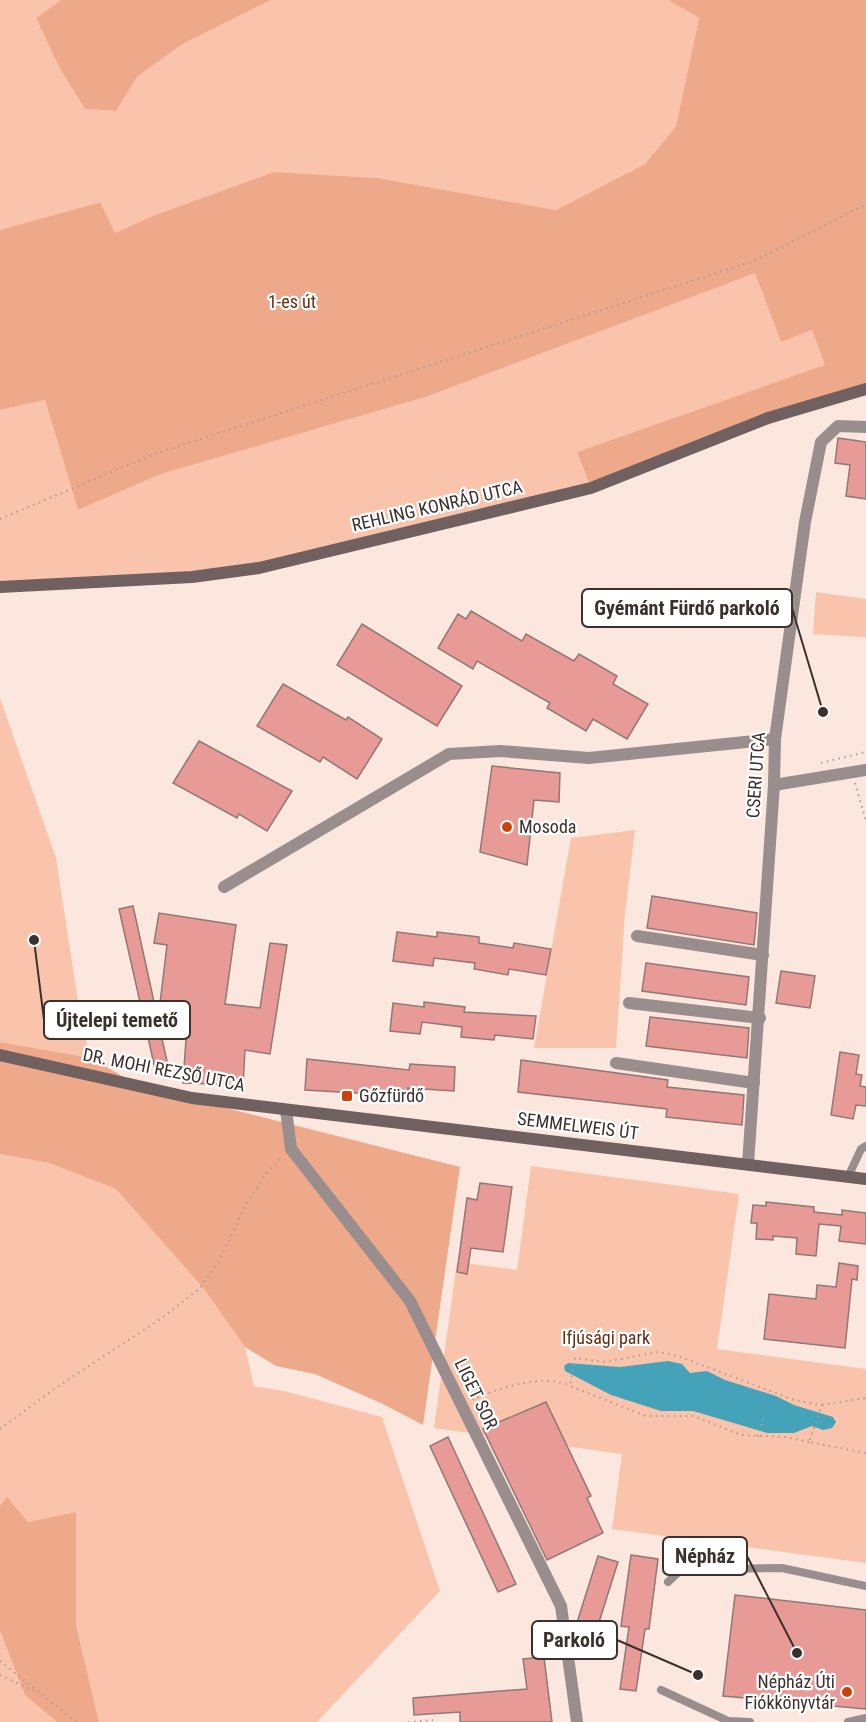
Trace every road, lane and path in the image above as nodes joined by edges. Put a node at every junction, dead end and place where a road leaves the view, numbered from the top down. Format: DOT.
graph roads {
  1 [pos="866,204"];
  2 [pos="866,389"];
  3 [pos="866,427"];
  4 [pos="0,519"];
  5 [pos="0,587"];
  6 [pos="775,739"];
  7 [pos="860,772"];
  8 [pos="774,785"];
  9 [pos="866,821"];
  10 [pos="224,887"];
  11 [pos="637,936"];
  12 [pos="763,955"];
  13 [pos="629,1003"];
  14 [pos="760,1018"];
  15 [pos="0,1055"];
  16 [pos="616,1063"];
  17 [pos="753,1083"];
  18 [pos="286,1110"];
  19 [pos="866,1146"];
  20 [pos="291,1149"];
  21 [pos="748,1164"];
  22 [pos="848,1177"];
  23 [pos="866,1179"];
  24 [pos="570,1386"];
  25 [pos="866,1398"];
  26 [pos="461,1403"];
  27 [pos="822,1404"];
  28 [pos="764,1414"];
  29 [pos="0,1429"];
  30 [pos="758,1437"];
  31 [pos="809,1442"];
  32 [pos="866,1453"];
  33 [pos="668,1582"];
  34 [pos="866,1586"];
  35 [pos="0,1660"];
  36 [pos="0,1675"];
  37 [pos="661,1690"];
  38 [pos="46,1697"];
  39 [pos="866,1718"];
  40 [pos="433,1720"];
  41 [pos="76,1722"];
  42 [pos="408,1722"];
  43 [pos="576,1722"];
  44 [pos="750,1722"];
  45 [pos="848,1722"];
  1 -- 4 [label="path"];
  2 -- 5 [label="main road, REHLING KONRÁD UTCA"];
  3 -- 6 [label="street, CSERI UTCA"];
  6 -- 8 [label="street, CSERI UTCA"];
  6 -- 10 [label="street"];
  7 -- 8 [label="street"];
  7 -- 9 [label="path"];
  8 -- 12 [label="street, CSERI UTCA"];
  11 -- 12 [label="street"];
  12 -- 14 [label="street, CSERI UTCA"];
  13 -- 14 [label="street"];
  14 -- 17 [label="street, CSERI UTCA"];
  15 -- 18 [label="main road, DR. MOHI REZSŐ UTCA"];
  16 -- 17 [label="street"];
  17 -- 21 [label="street, CSERI UTCA"];
  18 -- 20 [label="street"];
  18 -- 21 [label="main road, SEMMELWEIS ÚT"];
  19 -- 22 [label="lane"];
  20 -- 26 [label="street, LIGET SOR"];
  20 -- 29 [label="path"];
  21 -- 22 [label="main road, SEMMELWEIS ÚT"];
  22 -- 23 [label="main road, SEMMELWEIS ÚT"];
  24 -- 26 [label="path"];
  24 -- 27 [label="path"];
  24 -- 30 [label="path"];
  25 -- 27 [label="path"];
  26 -- 43 [label="street, LIGET SOR"];
  27 -- 31 [label="path"];
  28 -- 30 [label="path"];
  30 -- 31 [label="path"];
  31 -- 32 [label="path"];
  33 -- 34 [label="lane"];
  35 -- 38 [label="path"];
  36 -- 38 [label="path"];
  37 -- 44 [label="lane"];
  38 -- 41 [label="path"];
  39 -- 45 [label="lane"];
  40 -- 42 [label="path"];
}
